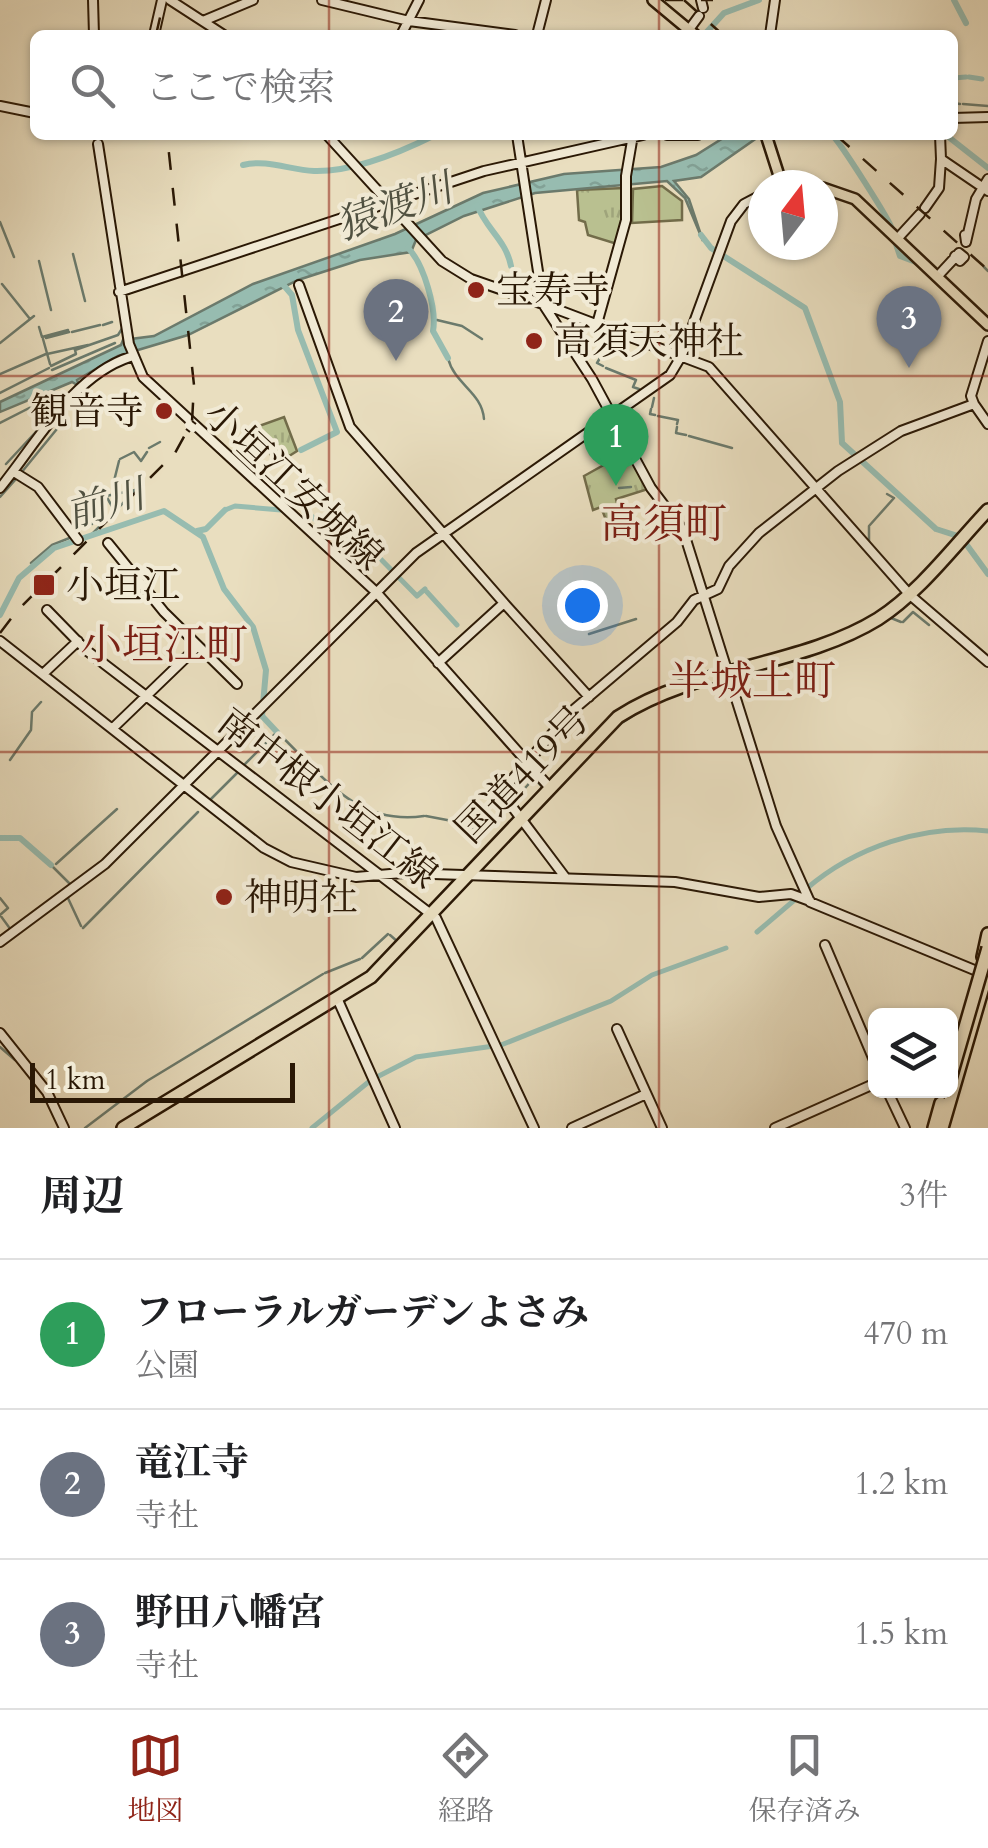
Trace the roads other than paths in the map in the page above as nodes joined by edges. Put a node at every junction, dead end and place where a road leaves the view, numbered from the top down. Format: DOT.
graph roads {
  1 [pos="92,0"];
  2 [pos="162,0"];
  3 [pos="170,0"];
  4 [pos="252,0"];
  5 [pos="322,0"];
  6 [pos="418,0"];
  7 [pos="546,0"];
  8 [pos="653,0"];
  9 [pos="775,0"];
  10 [pos="360,4"];
  11 [pos="202,21"];
  12 [pos="409,21"];
  13 [pos="94,30"];
  14 [pos="155,30"];
  15 [pos="216,30"];
  16 [pos="404,30"];
  17 [pos="477,30"];
  18 [pos="537,30"];
  19 [pos="686,30"];
  20 [pos="771,30"];
  21 [pos="0,107"];
  22 [pos="30,113"];
  23 [pos="988,117"];
  24 [pos="958,118"];
  25 [pos="98,140"];
  26 [pos="331,140"];
  27 [pos="518,140"];
  28 [pos="620,140"];
  29 [pos="636,140"];
  30 [pos="767,140"];
  31 [pos="940,140"];
  32 [pos="941,160"];
  33 [pos="521,163"];
  34 [pos="777,170"];
  35 [pos="986,185"];
  36 [pos="838,192"];
  37 [pos="388,204"];
  38 [pos="748,204"];
  39 [pos="965,235"];
  40 [pos="898,238"];
  41 [pos="955,256"];
  42 [pos="938,276"];
  43 [pos="299,285"];
  44 [pos="121,295"];
  45 [pos="543,304"];
  46 [pos="598,324"];
  47 [pos="988,326"];
  48 [pos="988,341"];
  49 [pos="682,355"];
  50 [pos="132,356"];
  51 [pos="974,404"];
  52 [pos="614,415"];
  53 [pos="988,424"];
  54 [pos="11,478"];
  55 [pos="816,488"];
  56 [pos="988,511"];
  57 [pos="442,534"];
  58 [pos="77,538"];
  59 [pos="108,543"];
  60 [pos="374,594"];
  61 [pos="910,594"];
  62 [pos="704,596"];
  63 [pos="504,603"];
  64 [pos="47,610"];
  65 [pos="0,640"];
  66 [pos="78,641"];
  67 [pos="198,646"];
  68 [pos="438,662"];
  69 [pos="988,662"];
  70 [pos="44,673"];
  71 [pos="728,675"];
  72 [pos="238,684"];
  73 [pos="148,696"];
  74 [pos="589,697"];
  75 [pos="113,728"];
  76 [pos="218,748"];
  77 [pos="526,763"];
  78 [pos="184,784"];
  79 [pos="549,789"];
  80 [pos="522,818"];
  81 [pos="380,875"];
  82 [pos="565,877"];
  83 [pos="466,880"];
  84 [pos="802,893"];
  85 [pos="432,915"];
  86 [pos="988,934"];
  87 [pos="0,942"];
  88 [pos="825,944"];
  89 [pos="988,948"];
  90 [pos="988,960"];
  91 [pos="985,973"];
  92 [pos="978,990"];
  93 [pos="338,1000"];
  94 [pos="617,1028"];
  95 [pos="0,1032"];
  96 [pos="868,1046"];
  97 [pos="958,1051"];
  98 [pos="958,1054"];
  99 [pos="958,1056"];
  100 [pos="958,1056"];
  101 [pos="958,1063"];
  102 [pos="868,1087"];
  103 [pos="646,1094"];
  104 [pos="891,1098"];
  105 [pos="946,1098"];
  106 [pos="64,1128"];
  107 [pos="123,1128"];
  108 [pos="136,1128"];
  109 [pos="395,1128"];
  110 [pos="534,1128"];
  111 [pos="572,1128"];
  112 [pos="662,1128"];
  113 [pos="775,1128"];
  114 [pos="904,1128"];
  115 [pos="938,1128"];
  1 -- 13 [label="street"];
  2 -- 14 [label="street"];
  3 -- 11 [label="street"];
  4 -- 11 [label="street"];
  5 -- 10 [label="street"];
  6 -- 12 [label="street"];
  7 -- 18 [label="street"];
  8 -- 19 [label="main road"];
  9 -- 20 [label="street"];
  10 -- 12 [label="street"];
  11 -- 15 [label="street"];
  12 -- 16 [label="street"];
  12 -- 17 [label="street"];
  21 -- 22 [label="street"];
  23 -- 24 [label="street"];
  25 -- 44 [label="street"];
  26 -- 37 [label="street"];
  27 -- 33 [label="street"];
  28 -- 33 [label="street"];
  29 -- 46 [label="street"];
  30 -- 34 [label="main road"];
  31 -- 32 [label="street"];
  32 -- 35 [label="street"];
  32 -- 40 [label="street"];
  33 -- 37 [label="street"];
  33 -- 45 [label="street"];
  35 -- 39 [label="street"];
  36 -- 40 [label="main road"];
  37 -- 44 [label="street"];
  37 -- 45 [label="street"];
  38 -- 49 [label="street"];
  40 -- 42 [label="main road"];
  41 -- 42 [label="street"];
  42 -- 47 [label="main road"];
  43 -- 57 [label="street"];
  44 -- 50 [label="street"];
  45 -- 46 [label="street"];
  45 -- 52 [label="street"];
  46 -- 49 [label="street"];
  48 -- 51 [label="street"];
  49 -- 52 [label="street"];
  49 -- 55 [label="street"];
  50 -- 54 [label="street"];
  50 -- 60 [label="street, 小垣江安城線"];
  50 -- 60 [label="street, 小垣江安城線"];
  51 -- 53 [label="street"];
  51 -- 55 [label="street"];
  52 -- 57 [label="street"];
  52 -- 62 [label="street"];
  54 -- 58 [label="street"];
  55 -- 61 [label="street"];
  55 -- 62 [label="street"];
  56 -- 61 [label="highway, 国道419号"];
  57 -- 60 [label="street"];
  57 -- 63 [label="street"];
  59 -- 67 [label="street"];
  60 -- 68 [label="street, 小垣江安城線"];
  60 -- 76 [label="street"];
  60 -- 77 [label="street, 小垣江安城線"];
  61 -- 69 [label="street"];
  61 -- 71 [label="highway, 国道419号"];
  62 -- 71 [label="street"];
  62 -- 74 [label="street"];
  63 -- 68 [label="street"];
  63 -- 74 [label="street"];
  64 -- 66 [label="street, 南中根小垣江線"];
  65 -- 70 [label="street"];
  66 -- 70 [label="street"];
  66 -- 73 [label="street, 南中根小垣江線"];
  67 -- 72 [label="street"];
  67 -- 73 [label="street"];
  68 -- 77 [label="street, 小垣江安城線"];
  70 -- 75 [label="street"];
  71 -- 79 [label="highway, 国道419号"];
  71 -- 84 [label="street"];
  73 -- 75 [label="street"];
  73 -- 76 [label="street, 南中根小垣江線"];
  74 -- 77 [label="street"];
  75 -- 78 [label="street"];
  76 -- 78 [label="street"];
  76 -- 81 [label="street, 南中根小垣江線"];
  77 -- 79 [label="street, 小垣江安城線"];
  77 -- 80 [label="street"];
  78 -- 81 [label="street"];
  78 -- 87 [label="street"];
  79 -- 80 [label="highway, 国道419号"];
  80 -- 82 [label="street"];
  80 -- 83 [label="highway, 国道419号"];
  81 -- 83 [label="street"];
  81 -- 85 [label="street, 南中根小垣江線"];
  82 -- 83 [label="street"];
  82 -- 84 [label="street"];
  83 -- 85 [label="highway, 国道419号"];
  84 -- 91 [label="street"];
  85 -- 93 [label="highway, 国道419号"];
  85 -- 110 [label="street"];
  86 -- 91 [label="highway"];
  88 -- 96 [label="street"];
  89 -- 98 [label="highway, bridge"];
  90 -- 99 [label="highway, bridge"];
  91 -- 92 [label="highway"];
  92 -- 97 [label="highway, bridge"];
  92 -- 100 [label="highway"];
  92 -- 101 [label="highway, bridge"];
  92 -- 115 [label="highway"];
  93 -- 107 [label="highway, 国道419号"];
  93 -- 108 [label="highway, 国道419号"];
  93 -- 109 [label="street"];
  94 -- 103 [label="street"];
  95 -- 106 [label="street"];
  102 -- 113 [label="street"];
  103 -- 111 [label="street"];
  103 -- 112 [label="street"];
  104 -- 114 [label="street"];
  105 -- 115 [label="highway"];
}
